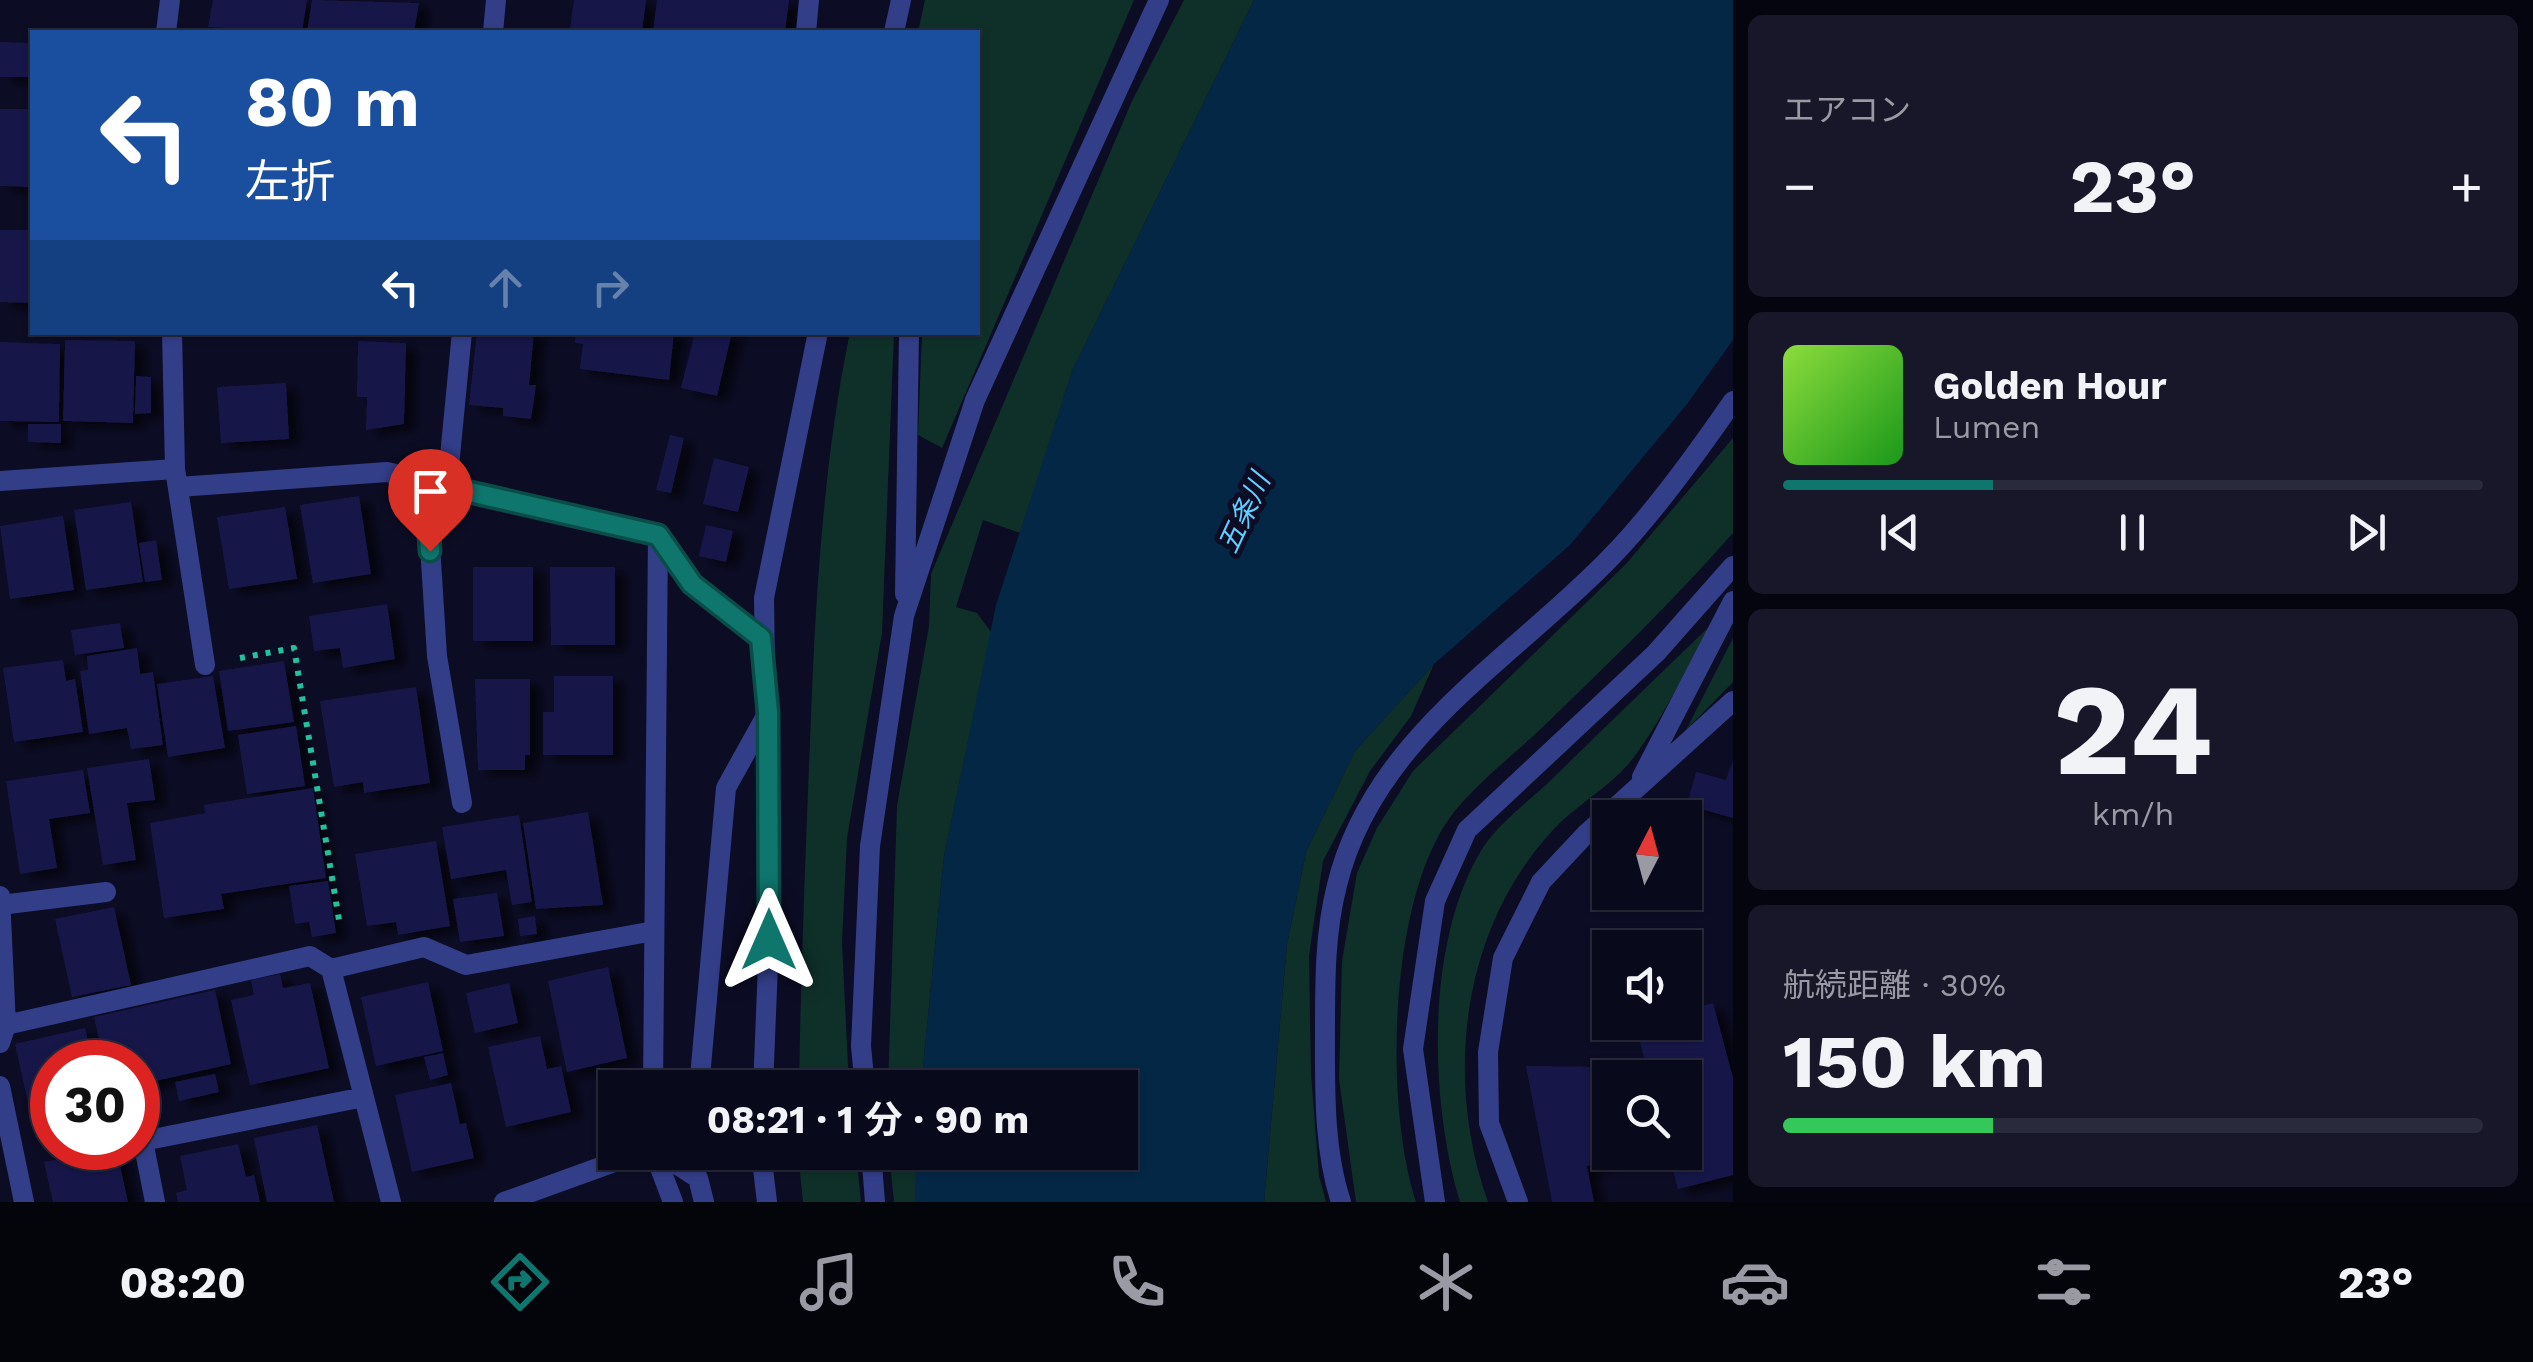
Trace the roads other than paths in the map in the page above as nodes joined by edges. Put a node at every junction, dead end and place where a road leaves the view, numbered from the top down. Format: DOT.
graph roads {
  1 [pos="170,0"];
  2 [pos="496,0"];
  3 [pos="809,0"];
  4 [pos="902,0"];
  5 [pos="1159,0"];
  6 [pos="166,30"];
  7 [pos="493,30"];
  8 [pos="806,30"];
  9 [pos="894,30"];
  10 [pos="172,335"];
  11 [pos="462,335"];
  12 [pos="817,335"];
  13 [pos="909,335"];
  14 [pos="1733,401"];
  15 [pos="177,478"];
  16 [pos="0,481"];
  17 [pos="437,484"];
  18 [pos="658,535"];
  19 [pos="1733,566"];
  20 [pos="1733,602"];
  21 [pos="904,616"];
  22 [pos="761,638"];
  23 [pos="205,665"];
  24 [pos="1733,701"];
  25 [pos="768,712"];
  26 [pos="1637,788"];
  27 [pos="462,803"];
  28 [pos="106,892"];
  29 [pos="0,896"];
  30 [pos="0,905"];
  31 [pos="654,931"];
  32 [pos="339,966"];
  33 [pos="3,1034"];
  34 [pos="653,1070"];
  35 [pos="701,1070"];
  36 [pos="764,1070"];
  37 [pos="864,1070"];
  38 [pos="0,1086"];
  39 [pos="364,1097"];
  40 [pos="598,1168"];
  41 [pos="662,1170"];
  42 [pos="685,1170"];
  43 [pos="764,1170"];
  44 [pos="873,1170"];
  45 [pos="18,1200"];
  46 [pos="155,1202"];
  47 [pos="391,1202"];
  48 [pos="504,1202"];
  49 [pos="672,1202"];
  50 [pos="704,1202"];
  51 [pos="767,1202"];
  52 [pos="876,1202"];
  53 [pos="1341,1202"];
  54 [pos="1435,1202"];
  55 [pos="1518,1202"];
  1 -- 6 [label="street"];
  2 -- 7 [label="street"];
  3 -- 8 [label="street"];
  4 -- 9 [label="street"];
  5 -- 21 [label="street"];
  10 -- 15 [label="street"];
  11 -- 17 [label="street"];
  12 -- 22 [label="street"];
  13 -- 21 [label="street"];
  14 -- 53 [label="street"];
  15 -- 16 [label="street"];
  15 -- 17 [label="street"];
  15 -- 23 [label="street"];
  17 -- 18 [label="street"];
  17 -- 27 [label="street"];
  18 -- 22 [label="street"];
  18 -- 31 [label="street"];
  19 -- 54 [label="street"];
  20 -- 26 [label="street"];
  21 -- 37 [label="street"];
  22 -- 25 [label="street"];
  24 -- 26 [label="street"];
  25 -- 35 [label="street"];
  25 -- 36 [label="street"];
  26 -- 55 [label="street"];
  28 -- 30 [label="street"];
  29 -- 30 [label="street"];
  30 -- 33 [label="street"];
  31 -- 32 [label="street"];
  31 -- 34 [label="street"];
  32 -- 33 [label="street"];
  32 -- 39 [label="street"];
  38 -- 45 [label="street"];
  39 -- 46 [label="street"];
  39 -- 47 [label="street"];
  40 -- 48 [label="street"];
  41 -- 49 [label="street"];
  42 -- 50 [label="street"];
  43 -- 51 [label="street"];
  44 -- 52 [label="street"];
}
